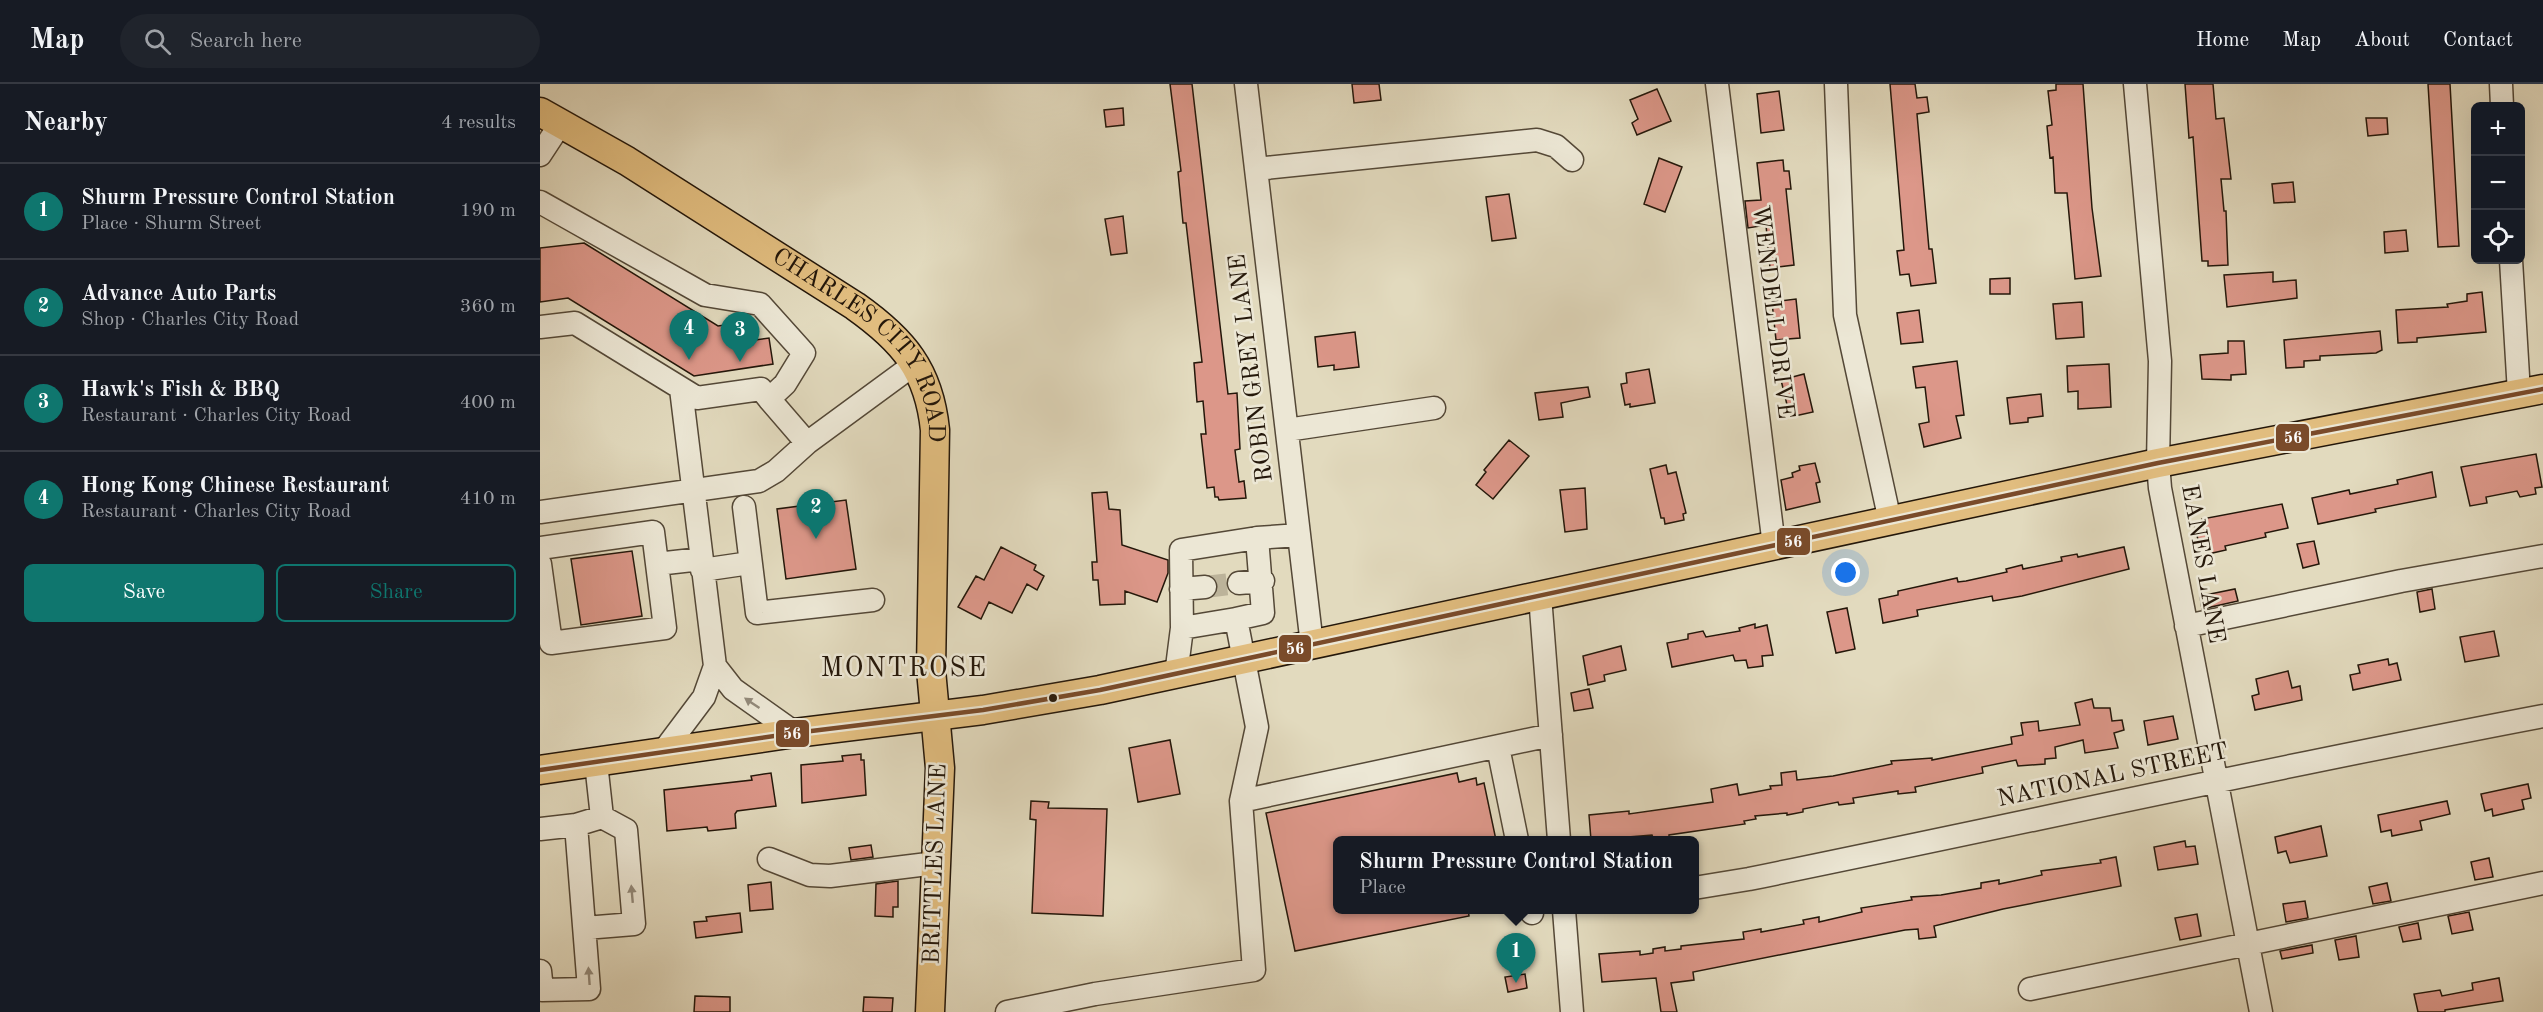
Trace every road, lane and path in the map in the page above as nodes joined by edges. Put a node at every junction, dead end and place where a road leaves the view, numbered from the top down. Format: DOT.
graph roads {
  1 [pos="1246,84"];
  2 [pos="1717,84"];
  3 [pos="1836,84"];
  4 [pos="2135,84"];
  5 [pos="2501,84"];
  6 [pos="2502,102"];
  7 [pos="550,118"];
  8 [pos="540,155"];
  9 [pos="1572,160"];
  10 [pos="1256,169"];
  11 [pos="540,202"];
  12 [pos="2512,264"];
  13 [pos="540,327"];
  14 [pos="916,363"];
  15 [pos="681,389"];
  16 [pos="2531,391"];
  17 [pos="769,399"];
  18 [pos="1434,408"];
  19 [pos="1287,430"];
  20 [pos="807,443"];
  21 [pos="2158,463"];
  22 [pos="692,490"];
  23 [pos="744,507"];
  24 [pos="540,512"];
  25 [pos="540,518"];
  26 [pos="1890,521"];
  27 [pos="1299,535"];
  28 [pos="1257,538"];
  29 [pos="1774,546"];
  30 [pos="540,548"];
  31 [pos="2543,556"];
  32 [pos="750,563"];
  33 [pos="540,564"];
  34 [pos="657,564"];
  35 [pos="702,565"];
  36 [pos="1263,581"];
  37 [pos="1239,583"];
  38 [pos="1205,587"];
  39 [pos="1181,589"];
  40 [pos="1540,596"];
  41 [pos="873,600"];
  42 [pos="1236,619"];
  43 [pos="2186,627"];
  44 [pos="1182,628"];
  45 [pos="1312,645"];
  46 [pos="1242,661"];
  47 [pos="715,666"];
  48 [pos="1176,675"];
  49 [pos="938,716"];
  50 [pos="2543,716"];
  51 [pos="795,733"];
  52 [pos="1551,735"];
  53 [pos="1498,747"];
  54 [pos="662,753"];
  55 [pos="596,763"];
  56 [pos="540,770"];
  57 [pos="2216,783"];
  58 [pos="1241,801"];
  59 [pos="602,817"];
  60 [pos="576,825"];
  61 [pos="540,829"];
  62 [pos="1516,836"];
  63 [pos="1559,836"];
  64 [pos="769,859"];
  65 [pos="936,863"];
  66 [pos="2543,883"];
  67 [pos="1699,887"];
  68 [pos="1564,914"];
  69 [pos="585,928"];
  70 [pos="2248,945"];
  71 [pos="540,971"];
  72 [pos="2030,989"];
  73 [pos="930,1012"];
  74 [pos="1007,1012"];
  75 [pos="1572,1012"];
  76 [pos="2261,1012"];
  1 -- 10 [label="street, ROBIN GREY LANE"];
  2 -- 29 [label="street, WENDELL DRIVE"];
  3 -- 26 [label="street"];
  4 -- 21 [label="street, EANES LANE"];
  5 -- 6 [label="street"];
  7 -- 8 [label="street"];
  7 -- 14 [label="main road, CHARLES CITY ROAD"];
  9 -- 10 [label="street"];
  10 -- 19 [label="street, ROBIN GREY LANE"];
  11 -- 17 [label="street"];
  12 -- 16 [label="street"];
  13 -- 15 [label="street"];
  14 -- 20 [label="street"];
  14 -- 49 [label="main road, CHARLES CITY ROAD"];
  15 -- 17 [label="street"];
  15 -- 22 [label="street"];
  16 -- 21 [label="main road"];
  17 -- 20 [label="street"];
  18 -- 19 [label="street"];
  19 -- 27 [label="street, ROBIN GREY LANE"];
  20 -- 22 [label="street"];
  21 -- 26 [label="main road"];
  21 -- 43 [label="street, EANES LANE"];
  22 -- 24 [label="street"];
  22 -- 35 [label="street"];
  23 -- 32 [label="street"];
  24 -- 25 [label="street"];
  26 -- 29 [label="main road"];
  27 -- 28 [label="street"];
  27 -- 45 [label="street, ROBIN GREY LANE"];
  28 -- 36 [label="street"];
  28 -- 39 [label="street"];
  29 -- 40 [label="main road"];
  30 -- 34 [label="street"];
  31 -- 43 [label="street"];
  32 -- 35 [label="street"];
  32 -- 41 [label="street"];
  33 -- 34 [label="street"];
  34 -- 35 [label="street"];
  35 -- 47 [label="street"];
  36 -- 37 [label="street"];
  36 -- 42 [label="street"];
  38 -- 39 [label="street"];
  39 -- 44 [label="street"];
  40 -- 45 [label="main road"];
  40 -- 52 [label="street"];
  42 -- 44 [label="street"];
  42 -- 46 [label="street"];
  43 -- 57 [label="street, EANES LANE"];
  44 -- 48 [label="street"];
  45 -- 46 [label="main road"];
  46 -- 48 [label="main road"];
  46 -- 58 [label="street"];
  51 -- 47 [label="street, one-way"];
  47 -- 54 [label="street"];
  48 -- 49 [label="main road"];
  49 -- 51 [label="main road"];
  49 -- 65 [label="main road, BRITTLES LANE"];
  50 -- 57 [label="street, NATIONAL STREET"];
  51 -- 54 [label="main road"];
  52 -- 53 [label="street"];
  52 -- 63 [label="street"];
  53 -- 58 [label="street"];
  53 -- 62 [label="street"];
  54 -- 55 [label="main road"];
  55 -- 56 [label="main road"];
  55 -- 59 [label="street"];
  57 -- 67 [label="street, NATIONAL STREET"];
  57 -- 70 [label="street, EANES LANE"];
  58 -- 74 [label="street"];
  59 -- 60 [label="street"];
  69 -- 59 [label="street, one-way"];
  60 -- 61 [label="street"];
  60 -- 69 [label="street"];
  64 -- 65 [label="street"];
  65 -- 73 [label="main road, BRITTLES LANE"];
  66 -- 70 [label="street"];
  68 -- 75 [label="street"];
  71 -- 69 [label="street, one-way"];
  70 -- 72 [label="street"];
  70 -- 76 [label="street, EANES LANE"];
}
